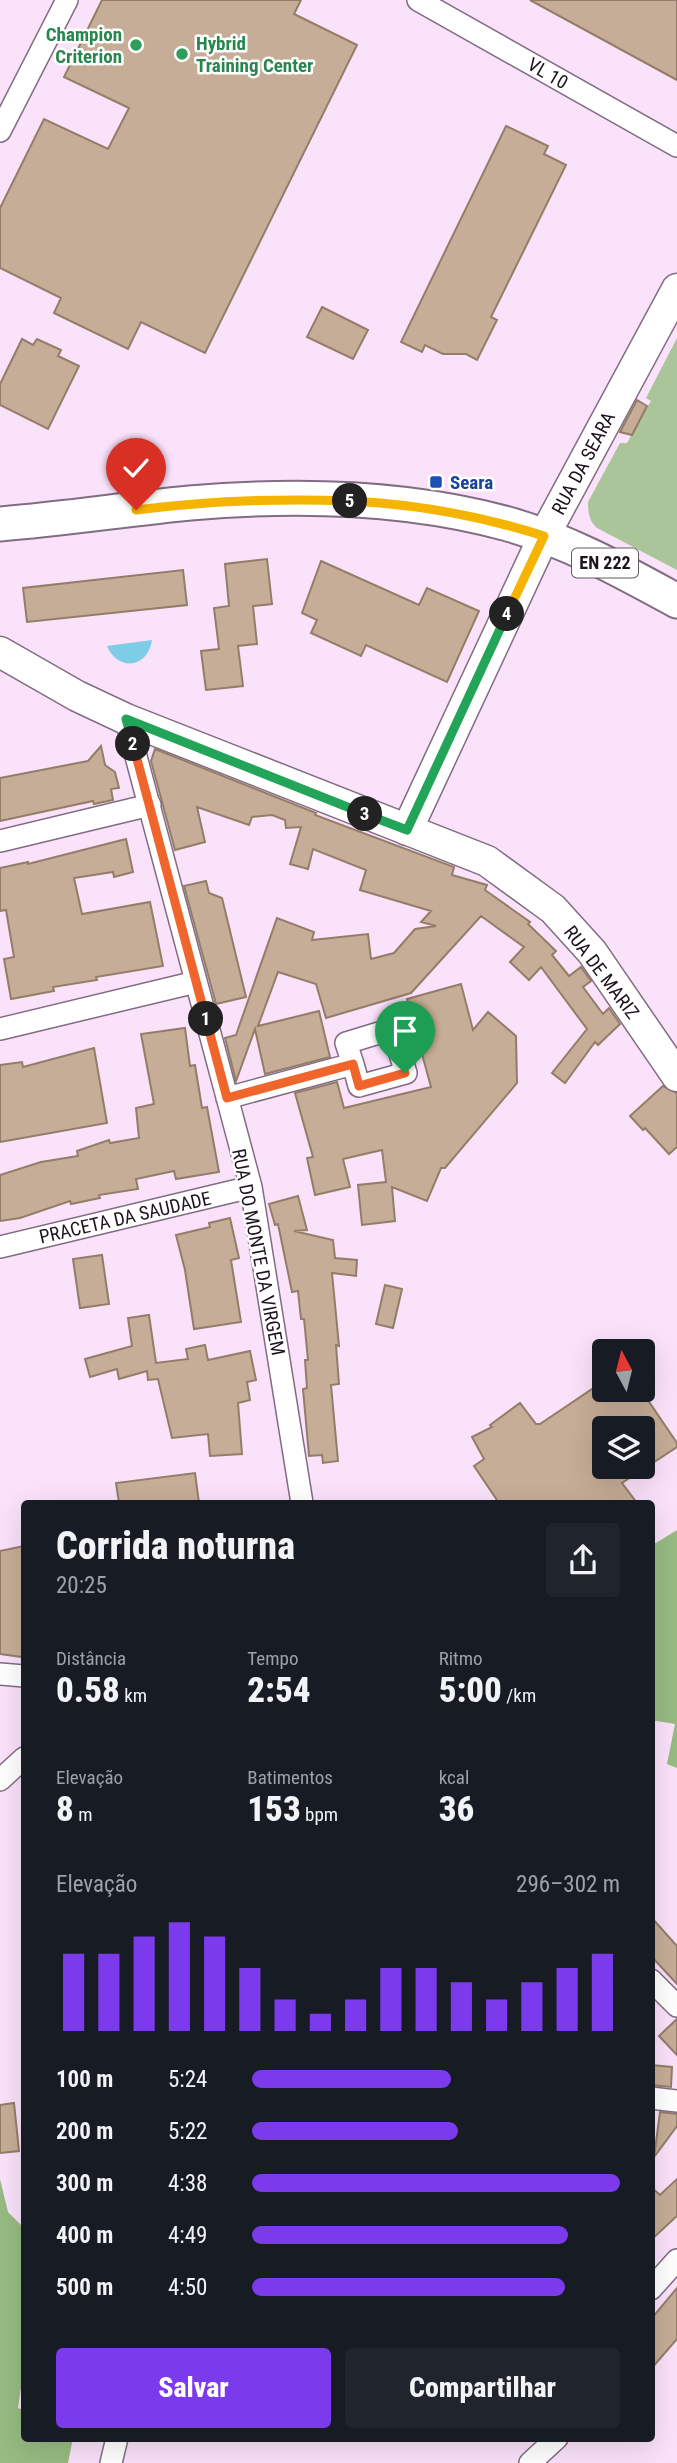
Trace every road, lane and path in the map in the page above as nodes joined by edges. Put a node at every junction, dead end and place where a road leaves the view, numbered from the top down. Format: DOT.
graph roads {
  1 [pos="67,0"];
  2 [pos="418,0"];
  3 [pos="0,131"];
  4 [pos="677,146"];
  5 [pos="677,289"];
  6 [pos="0,524"];
  7 [pos="544,536"];
  8 [pos="677,600"];
  9 [pos="0,652"];
  10 [pos="126,719"];
  11 [pos="149,805"];
  12 [pos="407,830"];
  13 [pos="0,841"];
  14 [pos="196,982"];
  15 [pos="0,1029"];
  16 [pos="353,1064"];
  17 [pos="677,1076"];
  18 [pos="227,1098"];
  19 [pos="251,1187"];
  20 [pos="0,1247"];
  21 [pos="302,1500"];
  22 [pos="0,1674"];
  23 [pos="21,1676"];
  24 [pos="21,1761"];
  25 [pos="0,1780"];
  26 [pos="655,1984"];
  27 [pos="677,2006"];
  28 [pos="655,2098"];
  29 [pos="677,2101"];
  30 [pos="677,2260"];
  31 [pos="655,2285"];
  32 [pos="116,2442"];
  33 [pos="553,2442"];
  34 [pos="111,2463"];
  35 [pos="530,2463"];
  1 -- 3 [label="street"];
  2 -- 4 [label="street, VL 10"];
  5 -- 7 [label="main road, RUA DA SEARA"];
  6 -- 7 [label="main road, EN 222"];
  7 -- 8 [label="main road, EN 222"];
  7 -- 12 [label="main road, RUA DA SEARA"];
  9 -- 10 [label="main road, RUA DE MARIZ"];
  10 -- 11 [label="street, RUA DO MONTE DA VIRGEM"];
  10 -- 12 [label="main road, RUA DE MARIZ"];
  11 -- 13 [label="street"];
  11 -- 14 [label="street, RUA DO MONTE DA VIRGEM"];
  12 -- 17 [label="main road, RUA DE MARIZ"];
  14 -- 15 [label="street"];
  14 -- 18 [label="street, RUA DO MONTE DA VIRGEM"];
  16 -- 18 [label="street"];
  18 -- 19 [label="street, RUA DO MONTE DA VIRGEM"];
  19 -- 20 [label="street, PRACETA DA SAUDADE"];
  19 -- 21 [label="street, RUA DO MONTE DA VIRGEM"];
  22 -- 23 [label="street"];
  24 -- 25 [label="street"];
  26 -- 27 [label="street"];
  28 -- 29 [label="street"];
  30 -- 31 [label="street"];
  32 -- 34 [label="street"];
  33 -- 35 [label="street"];
}
